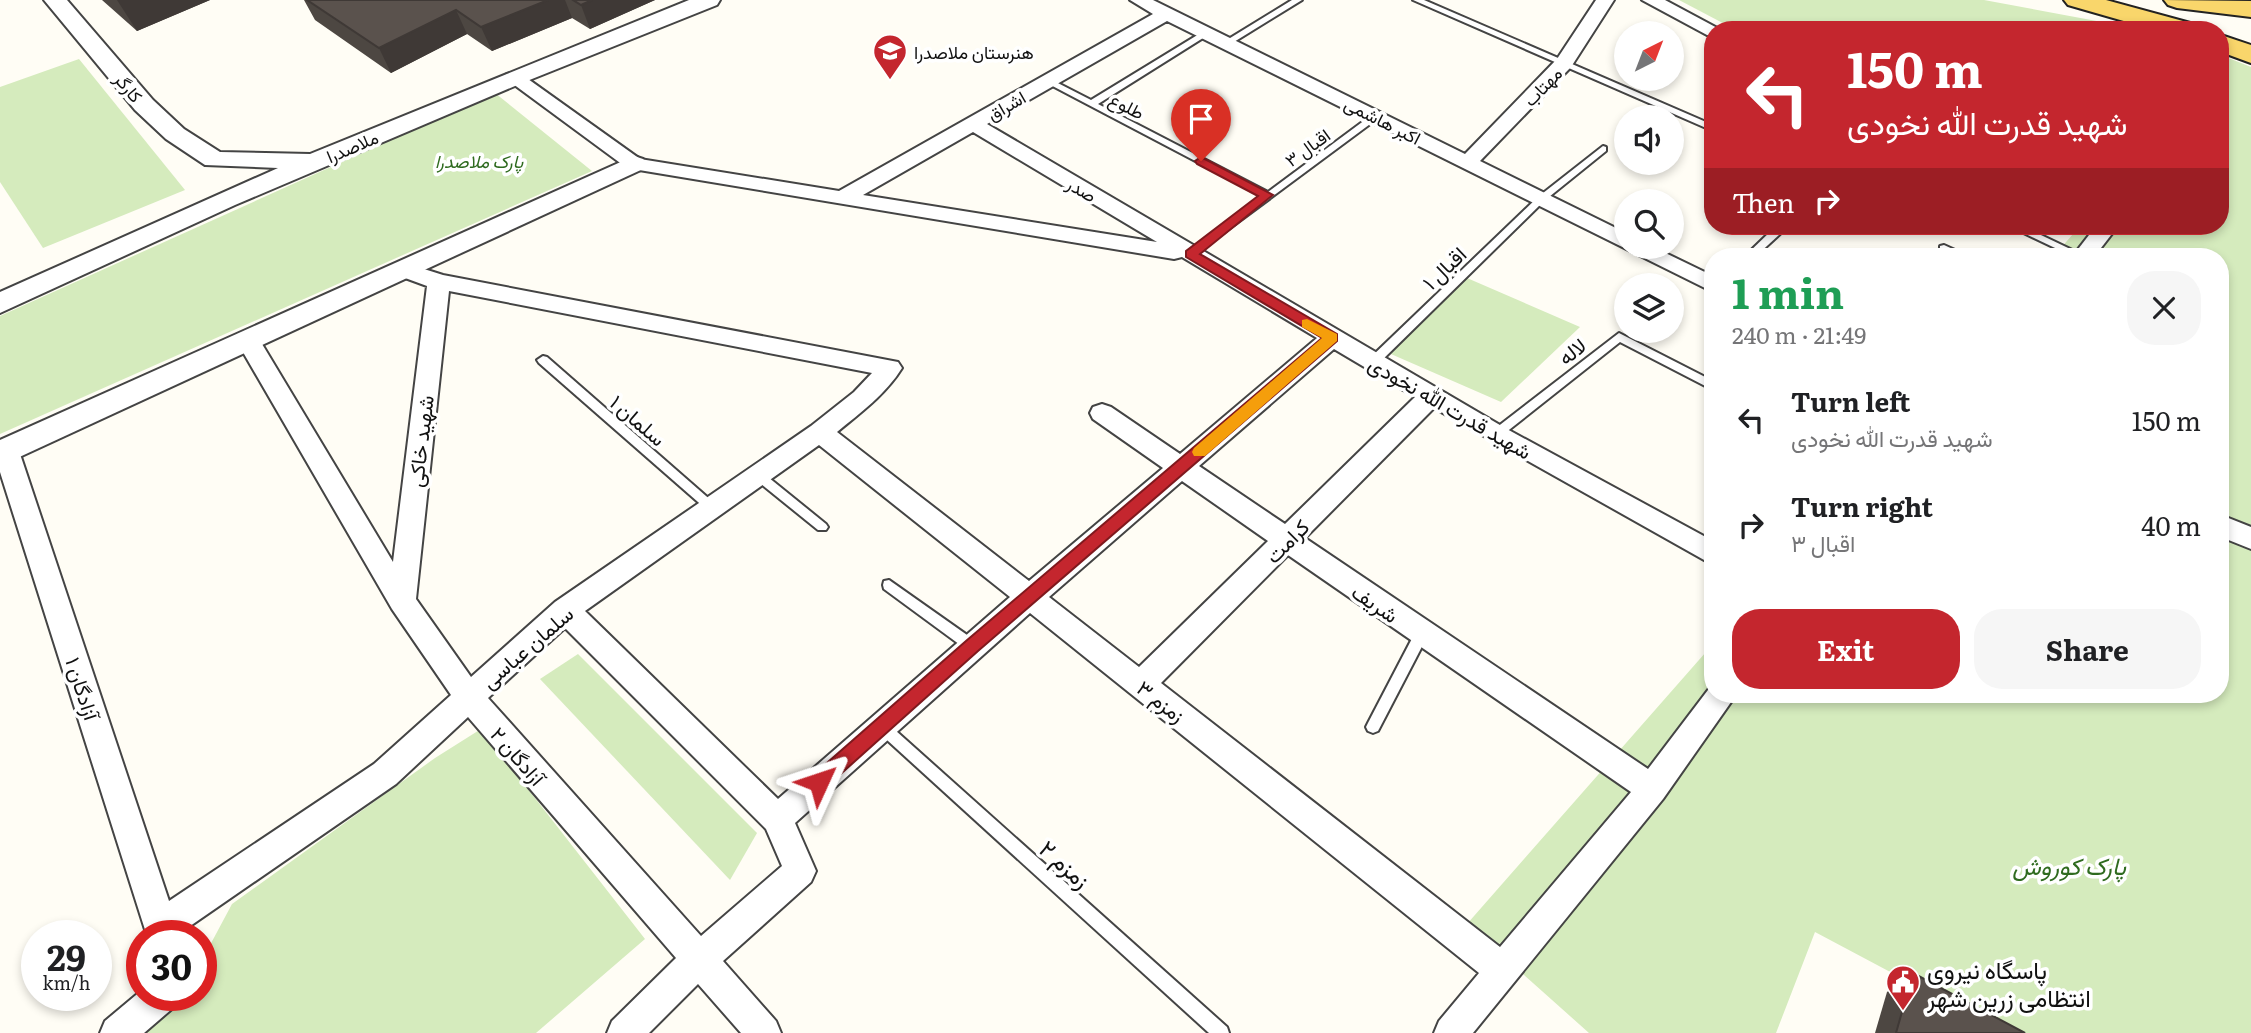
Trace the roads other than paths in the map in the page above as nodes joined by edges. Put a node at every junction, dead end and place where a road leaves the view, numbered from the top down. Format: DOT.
graph roads {
  1 [pos="55,0"];
  2 [pos="709,0"];
  3 [pos="1139,0"];
  4 [pos="1298,0"];
  5 [pos="1417,0"];
  6 [pos="1605,0"];
  7 [pos="1651,0"];
  8 [pos="2077,0"];
  9 [pos="2185,0"];
  10 [pos="2251,9"];
  11 [pos="1166,14"];
  12 [pos="2153,21"];
  13 [pos="1704,26"];
  14 [pos="1207,33"];
  15 [pos="1226,43"];
  16 [pos="2229,46"];
  17 [pos="2251,55"];
  18 [pos="1564,64"];
  19 [pos="514,78"];
  20 [pos="1047,81"];
  21 [pos="1091,104"];
  22 [pos="1376,116"];
  23 [pos="974,124"];
  24 [pos="1704,124"];
  25 [pos="1603,149"];
  26 [pos="214,160"];
  27 [pos="319,160"];
  28 [pos="1467,163"];
  29 [pos="634,164"];
  30 [pos="1267,195"];
  31 [pos="846,196"];
  32 [pos="226,199"];
  33 [pos="1541,199"];
  34 [pos="1773,235"];
  35 [pos="2034,235"];
  36 [pos="1614,236"];
  37 [pos="1759,248"];
  38 [pos="2062,248"];
  39 [pos="1191,254"];
  40 [pos="1660,259"];
  41 [pos="405,271"];
  42 [pos="1704,281"];
  43 [pos="439,282"];
  44 [pos="0,303"];
  45 [pos="1332,338"];
  46 [pos="248,340"];
  47 [pos="543,360"];
  48 [pos="1373,362"];
  49 [pos="890,368"];
  50 [pos="1704,381"];
  51 [pos="1431,396"];
  52 [pos="1102,413"];
  53 [pos="820,432"];
  54 [pos="1496,433"];
  55 [pos="3,453"];
  56 [pos="1181,468"];
  57 [pos="759,477"];
  58 [pos="710,506"];
  59 [pos="822,527"];
  60 [pos="2229,529"];
  61 [pos="2251,539"];
  62 [pos="1286,540"];
  63 [pos="1704,549"];
  64 [pos="889,585"];
  65 [pos="1032,597"];
  66 [pos="402,601"];
  67 [pos="565,610"];
  68 [pos="1422,633"];
  69 [pos="972,646"];
  70 [pos="1141,684"];
  71 [pos="469,697"];
  72 [pos="1715,703"];
  73 [pos="881,726"];
  74 [pos="1373,727"];
  75 [pos="1652,789"];
  76 [pos="777,819"];
  77 [pos="159,920"];
  78 [pos="179,920"];
  79 [pos="698,960"];
  80 [pos="1502,970"];
  81 [pos="143,1011"];
  82 [pos="117,1033"];
  83 [pos="624,1033"];
  84 [pos="764,1033"];
  85 [pos="1221,1033"];
  86 [pos="1451,1033"];
  1 -- 26 [label="street, کارگر"];
  2 -- 19 [label="street, ملاصدرا"];
  3 -- 11 [label="street, اکبر هاشمی"];
  4 -- 15 [label="lane"];
  5 -- 18 [label="lane"];
  6 -- 18 [label="street, مهتاب"];
  7 -- 13 [label="street"];
  8 -- 12 [label="main road"];
  9 -- 10 [label="main road"];
  11 -- 14 [label="street, اکبر هاشمی"];
  11 -- 20 [label="street, اشراق"];
  14 -- 15 [label="street, اکبر هاشمی"];
  14 -- 21 [label="lane"];
  15 -- 22 [label="street, اکبر هاشمی"];
  16 -- 17 [label="main road"];
  18 -- 24 [label="lane"];
  18 -- 28 [label="street, مهتاب"];
  19 -- 27 [label="street, ملاصدرا"];
  19 -- 29 [label="street"];
  20 -- 21 [label="lane, طلوع"];
  20 -- 23 [label="street, اشراق"];
  21 -- 30 [label="lane, طلوع"];
  22 -- 28 [label="street, اکبر هاشمی"];
  22 -- 30 [label="lane, اقبال ۳"];
  23 -- 31 [label="street, اشراق"];
  23 -- 39 [label="street, صدر"];
  25 -- 33 [label="lane, اقبال ۱"];
  26 -- 27 [label="street"];
  26 -- 32 [label="street"];
  27 -- 32 [label="street, ملاصدرا"];
  28 -- 33 [label="street, اکبر هاشمی"];
  29 -- 31 [label="street"];
  29 -- 41 [label="street"];
  30 -- 39 [label="lane, اقبال ۳"];
  31 -- 39 [label="street"];
  32 -- 44 [label="street, ملاصدرا"];
  33 -- 36 [label="street, اکبر هاشمی"];
  33 -- 48 [label="lane, اقبال ۱"];
  34 -- 37 [label="lane"];
  35 -- 38 [label="lane"];
  39 -- 45 [label="street, شهید قدرت الله نخودی"];
  40 -- 42 [label="street"];
  41 -- 43 [label="street"];
  41 -- 46 [label="street"];
  43 -- 49 [label="street"];
  43 -- 66 [label="street, شهید خاکی"];
  45 -- 48 [label="street, شهید قدرت الله نخودی"];
  45 -- 56 [label="street"];
  46 -- 55 [label="street"];
  46 -- 66 [label="street, آزادگان ۲"];
  47 -- 58 [label="lane, سلمان ۱"];
  48 -- 51 [label="street, شهید قدرت الله نخودی"];
  49 -- 53 [label="street, سلمان عباسی"];
  50 -- 54 [label="lane, لاله"];
  51 -- 54 [label="street, شهید قدرت الله نخودی"];
  51 -- 62 [label="street, کرامت"];
  52 -- 56 [label="street, شریف"];
  53 -- 57 [label="street, سلمان عباسی"];
  53 -- 65 [label="street, زمزم ۳"];
  54 -- 63 [label="street, شهید قدرت الله نخودی"];
  55 -- 77 [label="street, آزادگان ۱"];
  56 -- 62 [label="street, شریف"];
  56 -- 65 [label="street"];
  57 -- 58 [label="street, سلمان عباسی"];
  57 -- 59 [label="lane"];
  58 -- 67 [label="street, سلمان عباسی"];
  60 -- 61 [label="street"];
  62 -- 68 [label="street, شریف"];
  62 -- 70 [label="street, کرامت"];
  64 -- 69 [label="lane"];
  65 -- 69 [label="street"];
  65 -- 70 [label="street, زمزم ۳"];
  66 -- 71 [label="street, آزادگان ۲"];
  67 -- 71 [label="street, سلمان عباسی"];
  67 -- 76 [label="street"];
  68 -- 74 [label="lane"];
  68 -- 75 [label="street, شریف"];
  69 -- 73 [label="street"];
  70 -- 80 [label="street, زمزم ۳"];
  71 -- 78 [label="street, سلمان عباسی"];
  71 -- 79 [label="street, آزادگان ۲"];
  72 -- 75 [label="street"];
  73 -- 76 [label="street"];
  73 -- 85 [label="lane, زمزم ۲"];
  75 -- 80 [label="street"];
  76 -- 79 [label="street"];
  79 -- 83 [label="street"];
  79 -- 84 [label="street, آزادگان ۲"];
  80 -- 86 [label="street"];
  81 -- 82 [label="street"];
}
